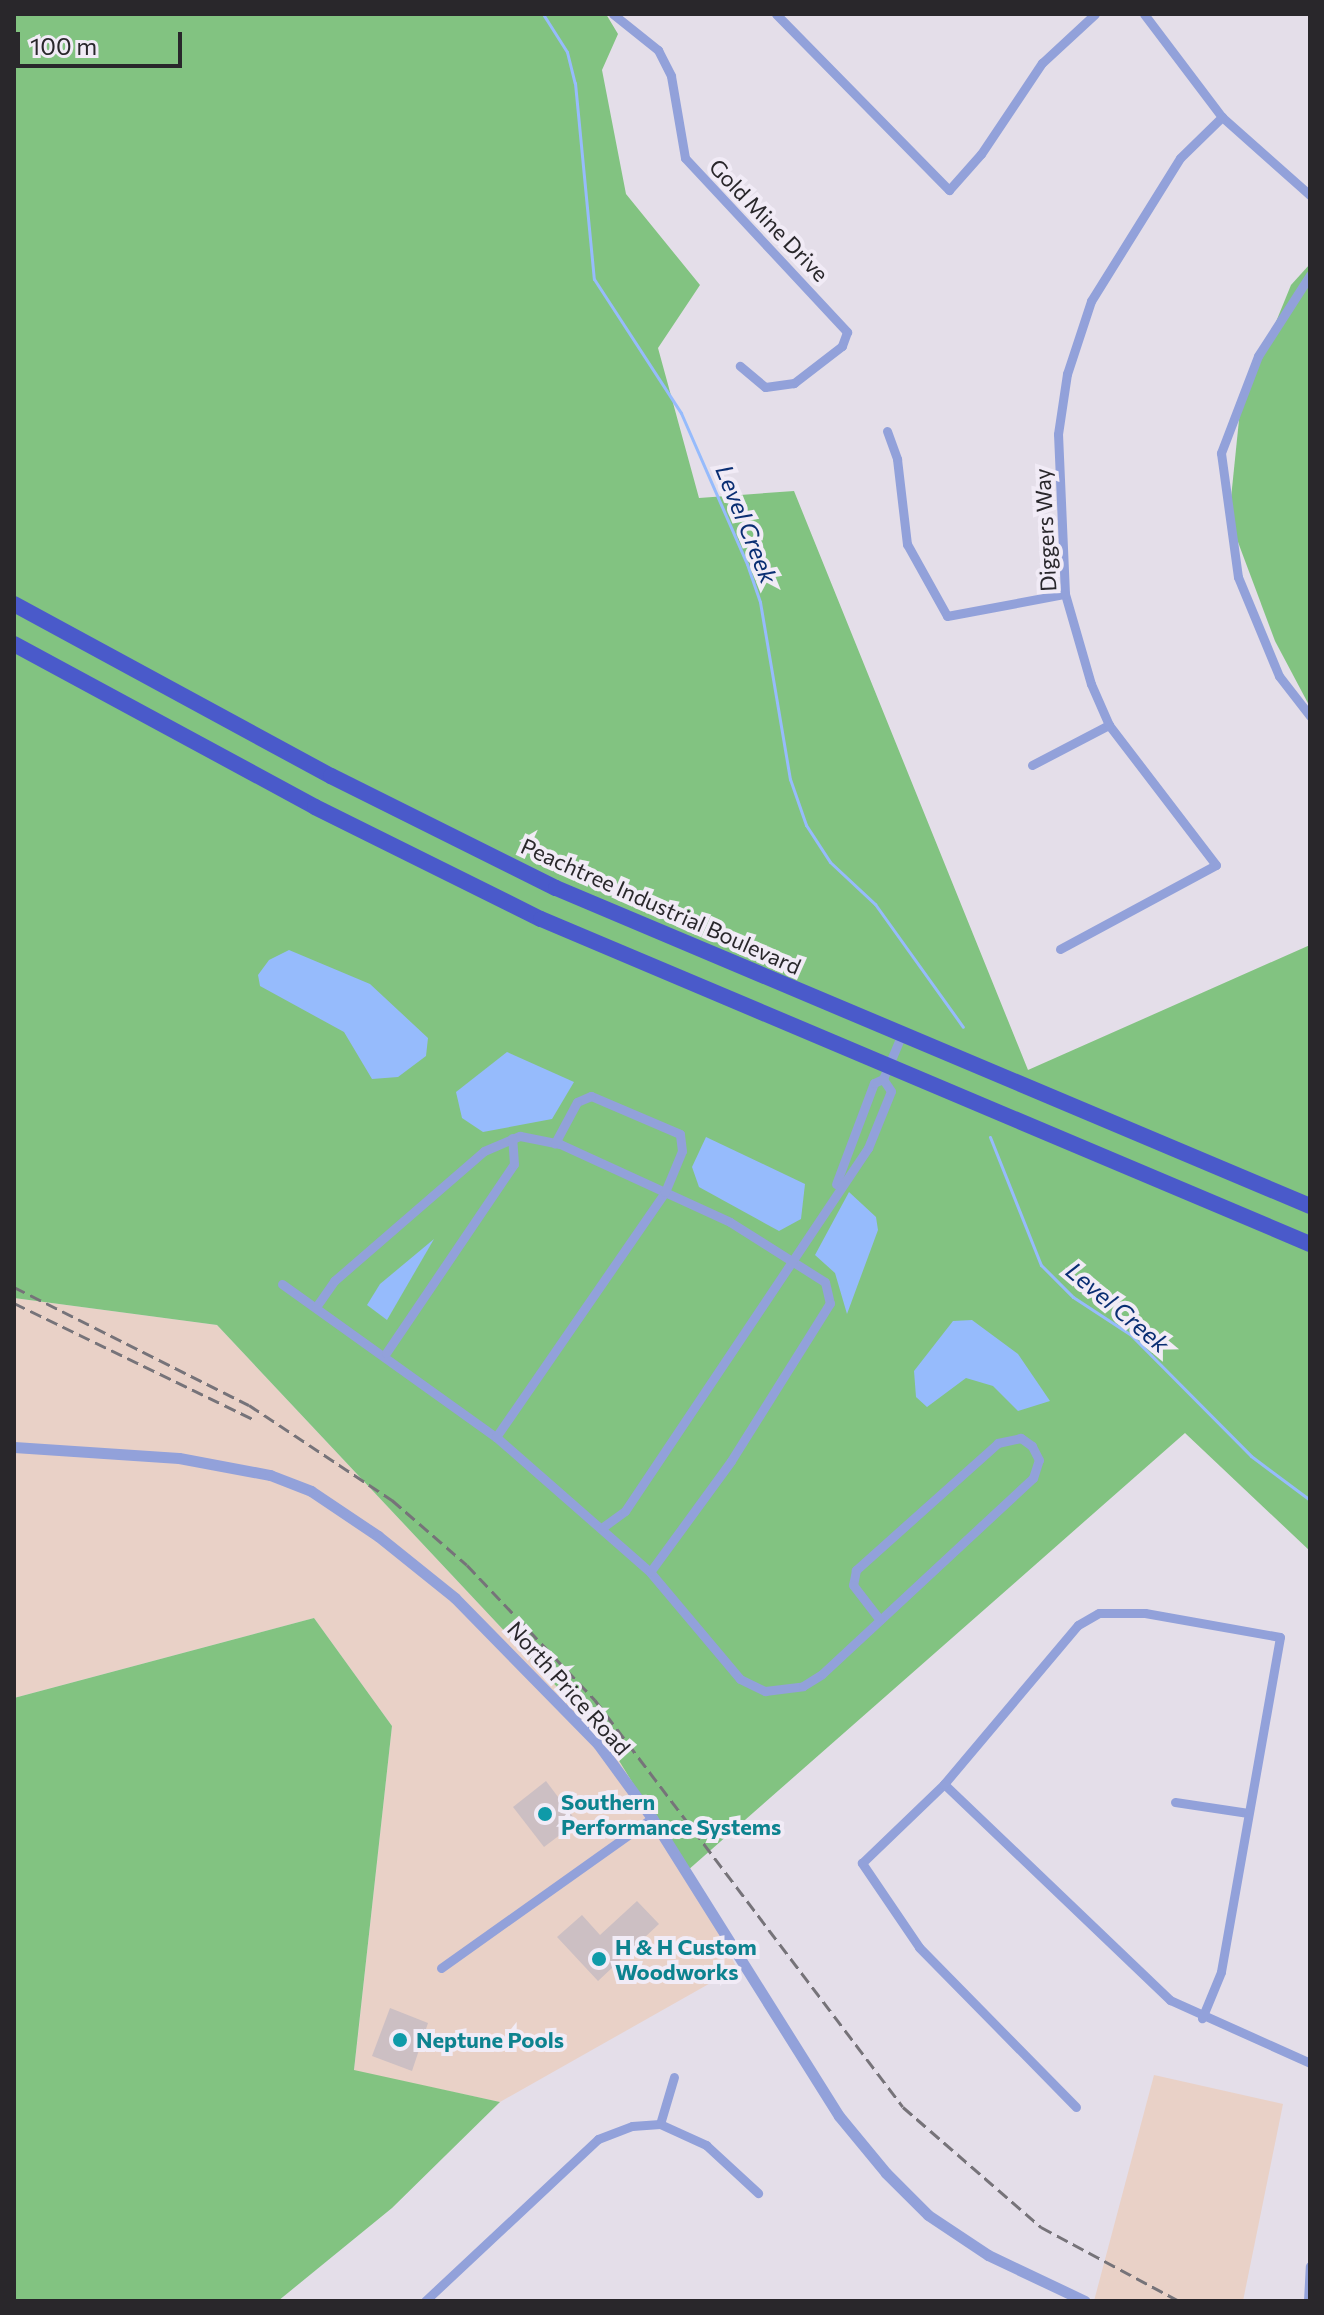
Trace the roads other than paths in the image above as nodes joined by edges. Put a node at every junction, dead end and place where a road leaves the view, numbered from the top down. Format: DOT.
graph roads {
  1 [pos="613,14"];
  2 [pos="776,14"];
  3 [pos="1095,14"];
  4 [pos="1144,14"];
  5 [pos="1222,117"];
  6 [pos="1310,195"];
  7 [pos="1310,275"];
  8 [pos="740,366"];
  9 [pos="887,431"];
  10 [pos="1065,594"];
  11 [pos="14,604"];
  12 [pos="14,644"];
  13 [pos="1310,716"];
  14 [pos="1109,725"];
  15 [pos="1032,765"];
  16 [pos="1060,949"];
  17 [pos="902,1034"];
  18 [pos="886,1073"];
  19 [pos="512,1138"];
  20 [pos="555,1143"];
  21 [pos="665,1192"];
  22 [pos="832,1194"];
  23 [pos="1310,1206"];
  24 [pos="1310,1244"];
  25 [pos="788,1260"];
  26 [pos="282,1284"];
  27 [pos="316,1307"];
  28 [pos="386,1353"];
  29 [pos="496,1437"];
  30 [pos="14,1447"];
  31 [pos="603,1527"];
  32 [pos="650,1572"];
  33 [pos="880,1620"];
  34 [pos="944,1784"];
  35 [pos="1175,1802"];
  36 [pos="1248,1813"];
  37 [pos="652,1818"];
  38 [pos="441,1968"];
  39 [pos="1202,2018"];
  40 [pos="1310,2063"];
  41 [pos="674,2077"];
  42 [pos="1076,2107"];
  43 [pos="660,2124"];
  44 [pos="758,2193"];
  45 [pos="1310,2266"];
  46 [pos="426,2301"];
  47 [pos="1085,2301"];
  48 [pos="1308,2301"];
  1 -- 8 [label="street, Gold Mine Drive"];
  2 -- 3 [label="street"];
  4 -- 5 [label="street"];
  5 -- 6 [label="street"];
  5 -- 10 [label="street, Diggers Way"];
  7 -- 13 [label="street"];
  9 -- 10 [label="street"];
  10 -- 14 [label="street, Diggers Way"];
  11 -- 17 [label="highway, Peachtree Industrial Boulevard"];
  12 -- 18 [label="highway"];
  14 -- 15 [label="street"];
  14 -- 16 [label="street, Diggers Way"];
  17 -- 18 [label="street"];
  17 -- 23 [label="highway, Peachtree Industrial Boulevard"];
  18 -- 22 [label="street"];
  18 -- 22 [label="street"];
  18 -- 24 [label="highway"];
  19 -- 20 [label="street"];
  19 -- 27 [label="street"];
  19 -- 28 [label="street"];
  20 -- 21 [label="street"];
  20 -- 21 [label="street"];
  21 -- 25 [label="street"];
  21 -- 29 [label="street"];
  22 -- 25 [label="street"];
  25 -- 31 [label="street"];
  25 -- 32 [label="street"];
  26 -- 27 [label="street"];
  27 -- 28 [label="street"];
  28 -- 29 [label="street"];
  29 -- 31 [label="street"];
  30 -- 37 [label="street, North Price Road"];
  31 -- 32 [label="street"];
  32 -- 33 [label="street"];
  33 -- 33 [label="street"];
  34 -- 36 [label="street"];
  34 -- 39 [label="street"];
  34 -- 42 [label="street"];
  35 -- 36 [label="street"];
  36 -- 39 [label="street"];
  37 -- 38 [label="street"];
  37 -- 47 [label="street, North Price Road"];
  39 -- 40 [label="street"];
  41 -- 43 [label="street"];
  43 -- 44 [label="street"];
  43 -- 46 [label="street"];
  45 -- 48 [label="street"];
}
